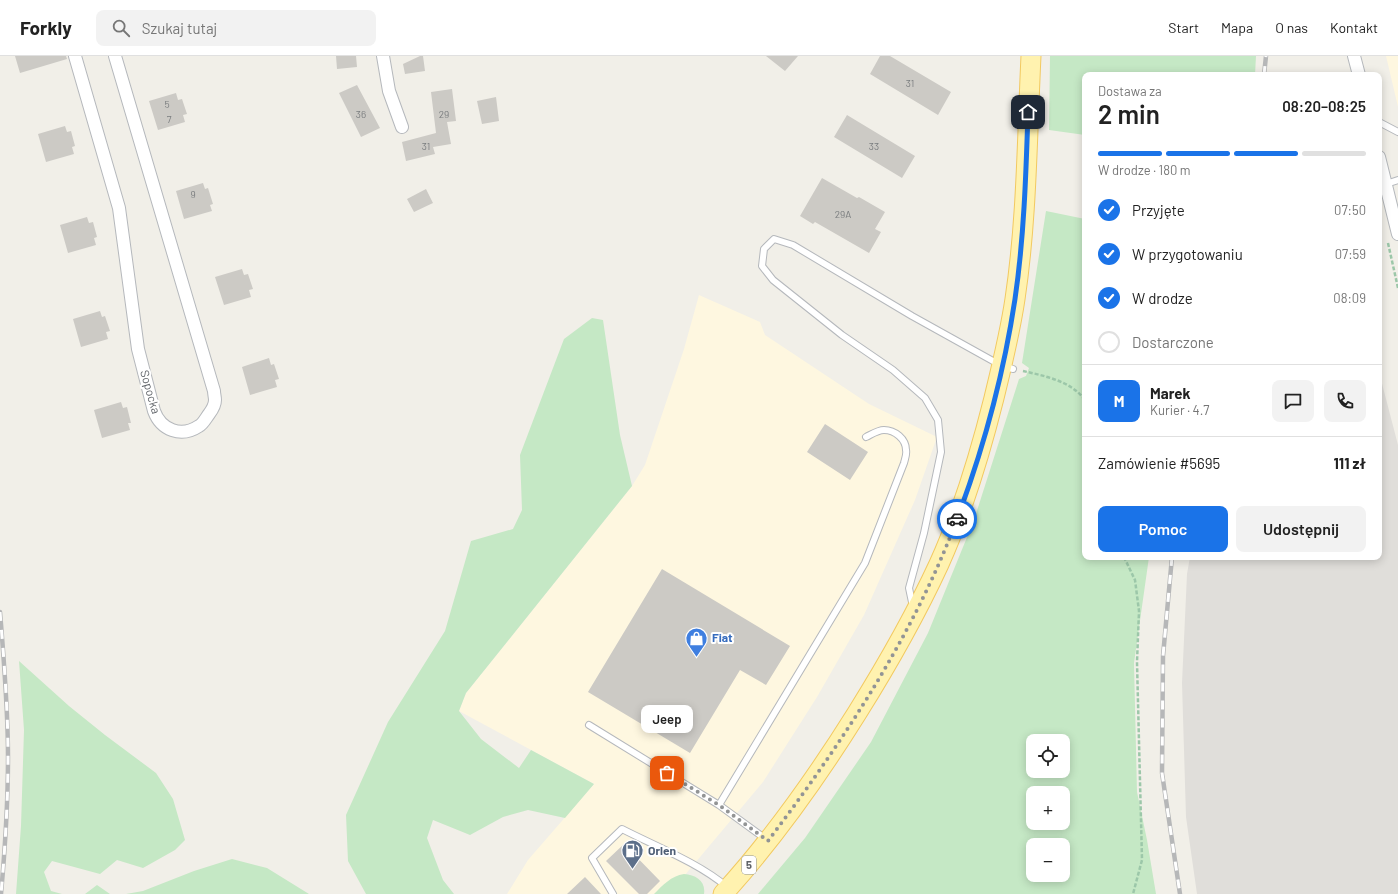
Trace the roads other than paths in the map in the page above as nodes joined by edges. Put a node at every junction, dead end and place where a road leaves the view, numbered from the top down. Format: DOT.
graph roads {
  1 [pos="75,56"];
  2 [pos="115,56"];
  3 [pos="383,56"];
  4 [pos="1031,56"];
  5 [pos="1354,56"];
  6 [pos="1358,72"];
  7 [pos="1382,124"];
  8 [pos="402,127"];
  9 [pos="1398,132"];
  10 [pos="1382,169"];
  11 [pos="1398,180"];
  12 [pos="1386,184"];
  13 [pos="1393,235"];
  14 [pos="1007,368"];
  15 [pos="866,437"];
  16 [pos="914,614"];
  17 [pos="589,725"];
  18 [pos="719,805"];
  19 [pos="768,841"];
  20 [pos="726,891"];
  21 [pos="613,894"];
  1 -- 2 [label="street, Sopocka"];
  3 -- 8 [label="street"];
  4 -- 14 [label="main road, 5"];
  5 -- 6 [label="street"];
  7 -- 9 [label="lane"];
  10 -- 12 [label="street"];
  11 -- 12 [label="lane"];
  12 -- 13 [label="street"];
  14 -- 16 [label="main road, 5"];
  14 -- 16 [label="lane"];
  15 -- 18 [label="lane"];
  16 -- 19 [label="main road, 5"];
  17 -- 18 [label="lane"];
  18 -- 19 [label="lane"];
  19 -- 20 [label="main road, 5"];
  20 -- 21 [label="lane"];
}
